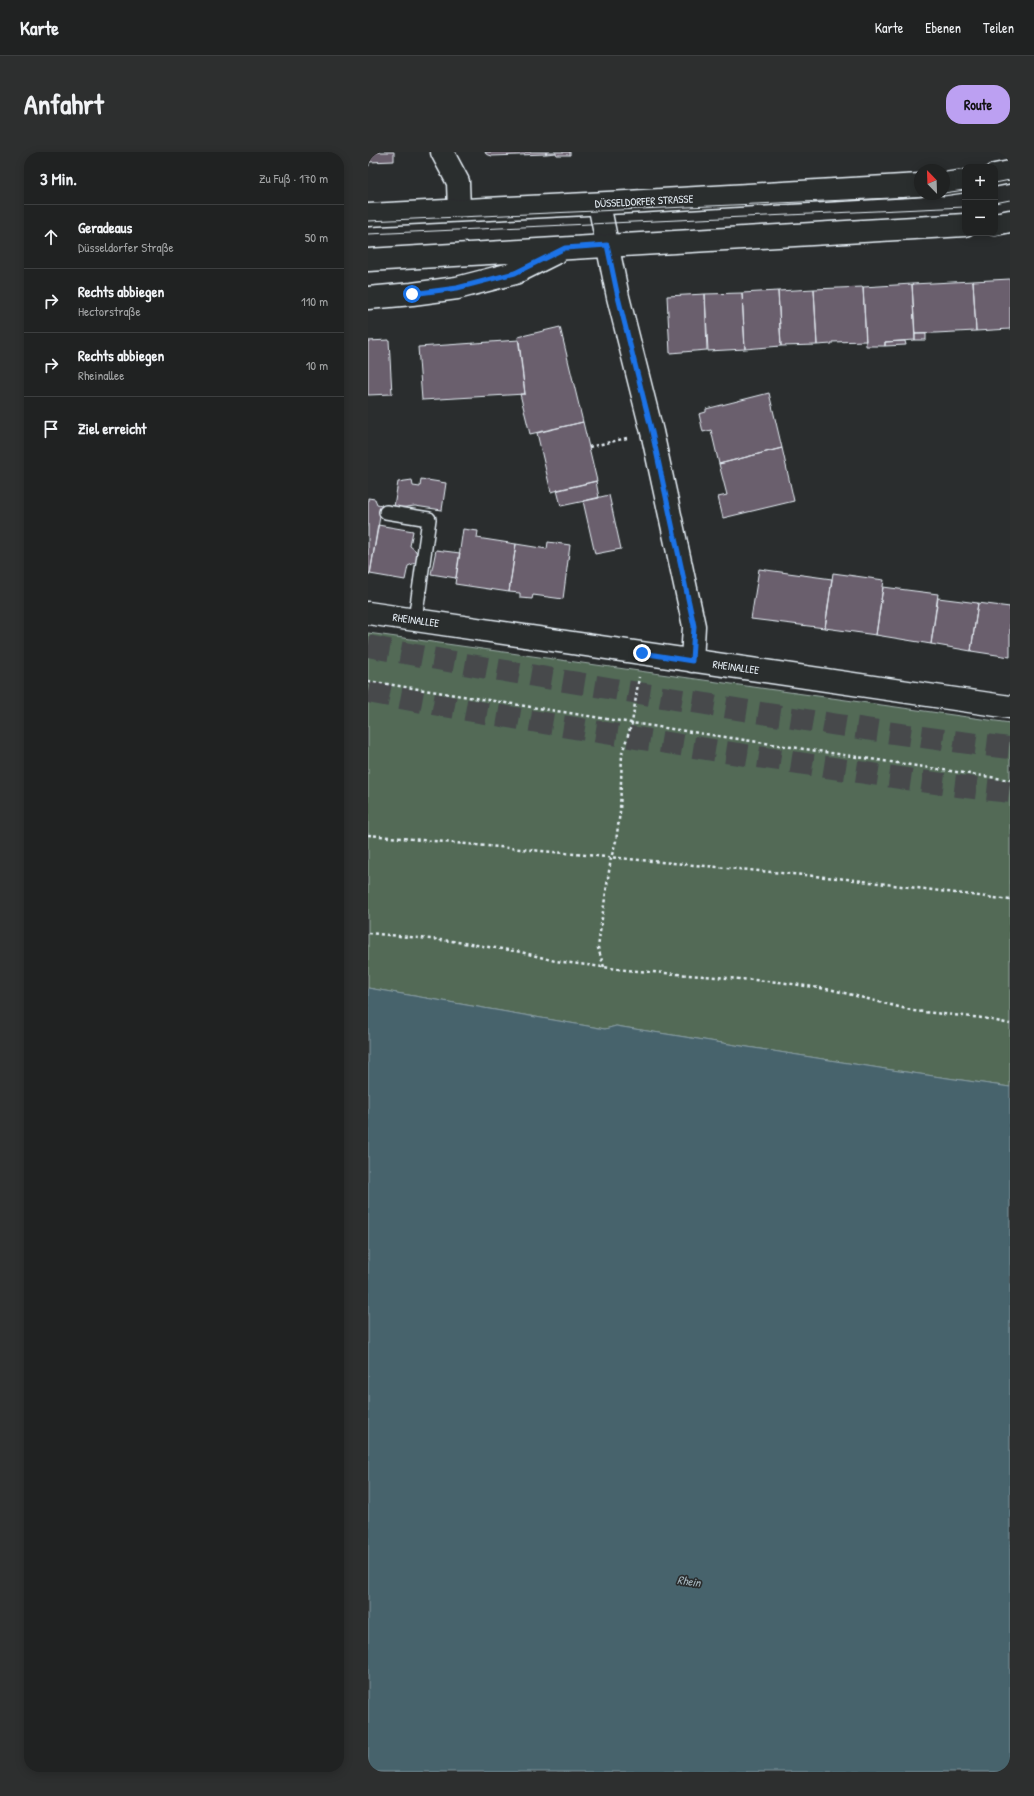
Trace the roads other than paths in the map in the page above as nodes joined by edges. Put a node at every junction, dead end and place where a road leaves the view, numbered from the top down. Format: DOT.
graph roads {
  1 [pos="442,152"];
  2 [pos="1010,172"];
  3 [pos="998,174"];
  4 [pos="962,181"];
  5 [pos="950,183"];
  6 [pos="914,185"];
  7 [pos="599,204"];
  8 [pos="459,210"];
  9 [pos="1010,212"];
  10 [pos="368,215"];
  11 [pos="998,221"];
  12 [pos="1010,222"];
  13 [pos="998,223"];
  14 [pos="962,225"];
  15 [pos="607,245"];
  16 [pos="565,248"];
  17 [pos="368,260"];
  18 [pos="368,298"];
  19 [pos="386,512"];
  20 [pos="368,613"];
  21 [pos="415,620"];
  22 [pos="692,661"];
  23 [pos="1010,707"];
  1 -- 8 [label="main road"];
  2 -- 3 [label="main road"];
  4 -- 5 [label="main road"];
  6 -- 7 [label="main road, DÜSSELDORFER STRASSE"];
  7 -- 8 [label="main road, DÜSSELDORFER STRASSE"];
  7 -- 15 [label="main road"];
  8 -- 10 [label="main road, DÜSSELDORFER STRASSE"];
  9 -- 11 [label="main road"];
  12 -- 13 [label="main road"];
  14 -- 15 [label="main road"];
  15 -- 16 [label="main road"];
  15 -- 22 [label="main road"];
  16 -- 17 [label="main road"];
  16 -- 18 [label="main road"];
  19 -- 21 [label="lane"];
  20 -- 21 [label="main road, RHEINALLEE"];
  21 -- 22 [label="main road, RHEINALLEE"];
  22 -- 23 [label="main road, RHEINALLEE"];
}
